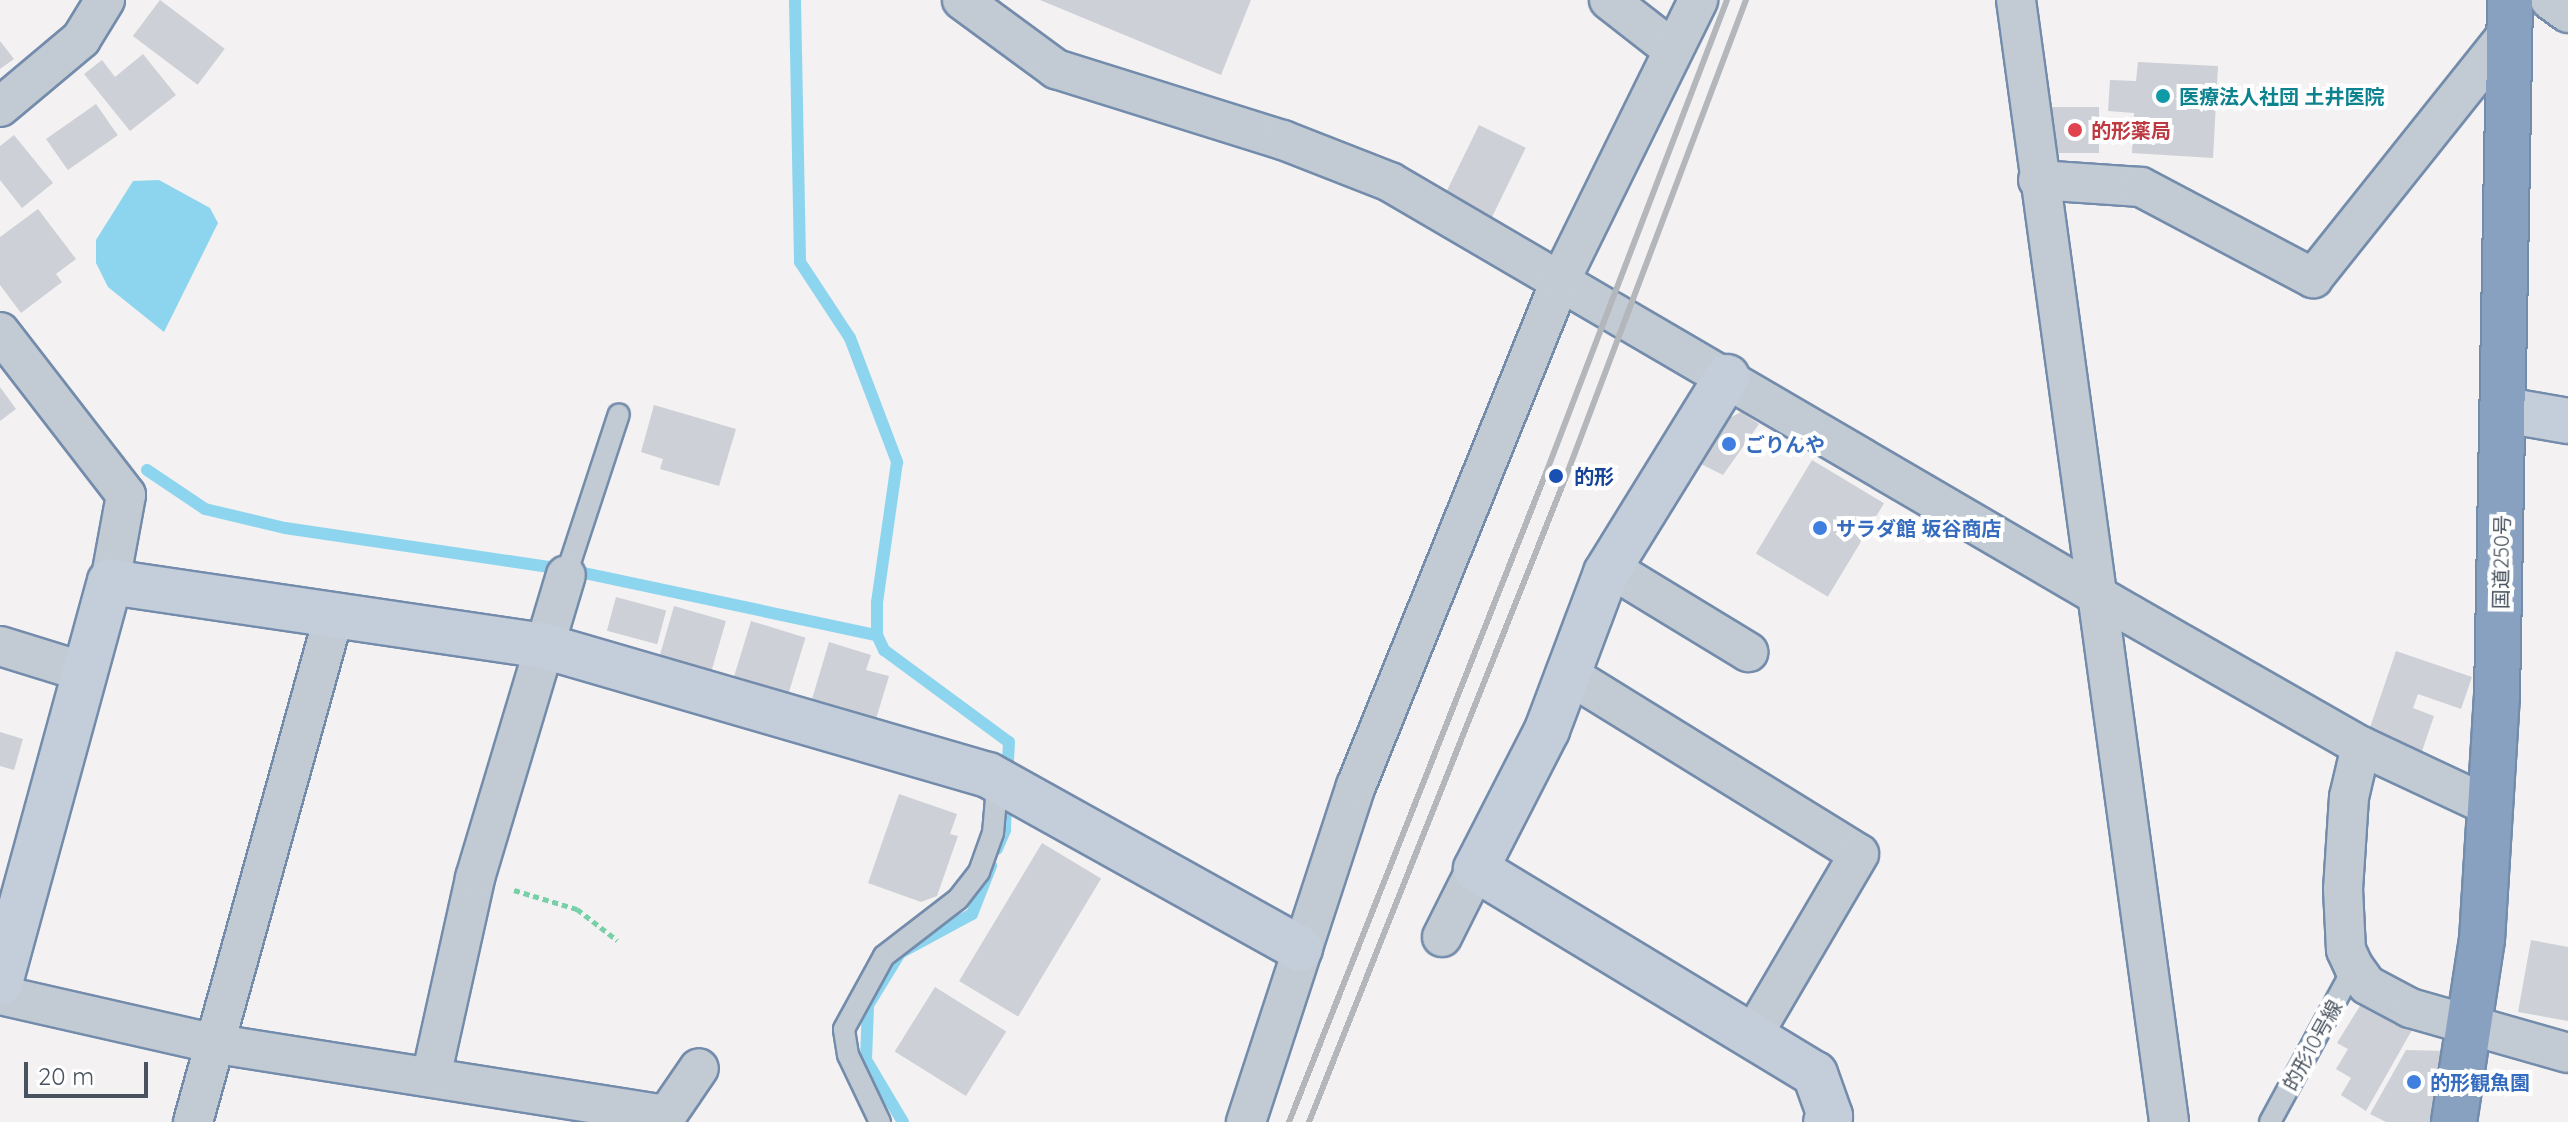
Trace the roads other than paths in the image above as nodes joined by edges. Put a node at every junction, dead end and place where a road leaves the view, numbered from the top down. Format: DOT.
graph roads {
  1 [pos="105,0"];
  2 [pos="962,0"];
  3 [pos="1609,0"];
  4 [pos="1698,0"];
  5 [pos="2016,0"];
  6 [pos="2550,0"];
  7 [pos="2568,13"];
  8 [pos="2508,18"];
  9 [pos="1673,50"];
  10 [pos="0,107"];
  11 [pos="2038,180"];
  12 [pos="1561,279"];
  13 [pos="0,332"];
  14 [pos="1727,377"];
  15 [pos="2505,410"];
  16 [pos="619,414"];
  17 [pos="2568,421"];
  18 [pos="1610,568"];
  19 [pos="566,575"];
  20 [pos="110,582"];
  21 [pos="2101,598"];
  22 [pos="334,615"];
  23 [pos="0,646"];
  24 [pos="544,646"];
  25 [pos="1748,652"];
  26 [pos="84,672"];
  27 [pos="1566,673"];
  28 [pos="2361,746"];
  29 [pos="1006,783"];
  30 [pos="2491,807"];
  31 [pos="1476,869"];
  32 [pos="1442,937"];
  33 [pos="1300,949"];
  34 [pos="2354,967"];
  35 [pos="0,983"];
  36 [pos="0,995"];
  37 [pos="2470,1025"];
  38 [pos="1754,1033"];
  39 [pos="211,1043"];
  40 [pos="2568,1053"];
  41 [pos="699,1068"];
  42 [pos="431,1077"];
  43 [pos="664,1118"];
  44 [pos="193,1122"];
  45 [pos="880,1122"];
  46 [pos="1246,1122"];
  47 [pos="1826,1122"];
  48 [pos="2169,1122"];
  49 [pos="2270,1122"];
  50 [pos="2454,1122"];
  1 -- 10 [label="street"];
  2 -- 12 [label="street"];
  3 -- 9 [label="street"];
  4 -- 9 [label="street"];
  5 -- 11 [label="street"];
  6 -- 7 [label="street"];
  8 -- 11 [label="street"];
  8 -- 15 [label="highway, 国道250号"];
  9 -- 12 [label="street"];
  11 -- 21 [label="street"];
  12 -- 14 [label="street"];
  12 -- 33 [label="street"];
  13 -- 20 [label="street"];
  14 -- 18 [label="street"];
  14 -- 21 [label="street"];
  15 -- 17 [label="street"];
  15 -- 30 [label="highway, 国道250号"];
  16 -- 19 [label="lane"];
  18 -- 25 [label="street"];
  18 -- 27 [label="street"];
  19 -- 24 [label="street"];
  20 -- 22 [label="street"];
  20 -- 26 [label="street"];
  21 -- 28 [label="street"];
  21 -- 48 [label="street"];
  22 -- 24 [label="street"];
  22 -- 39 [label="street"];
  23 -- 26 [label="street"];
  24 -- 29 [label="street"];
  24 -- 42 [label="street"];
  26 -- 35 [label="street"];
  27 -- 31 [label="street"];
  27 -- 38 [label="street"];
  28 -- 30 [label="street"];
  28 -- 34 [label="street"];
  29 -- 33 [label="street"];
  29 -- 45 [label="lane"];
  30 -- 37 [label="highway, 国道250号"];
  31 -- 32 [label="street"];
  31 -- 38 [label="street"];
  33 -- 46 [label="street"];
  34 -- 37 [label="street"];
  34 -- 49 [label="lane, 的形10号線"];
  36 -- 39 [label="street"];
  37 -- 40 [label="street"];
  37 -- 50 [label="highway, 国道250号"];
  38 -- 47 [label="street"];
  39 -- 42 [label="street"];
  39 -- 44 [label="street"];
  41 -- 43 [label="street"];
  42 -- 43 [label="street"];
}
